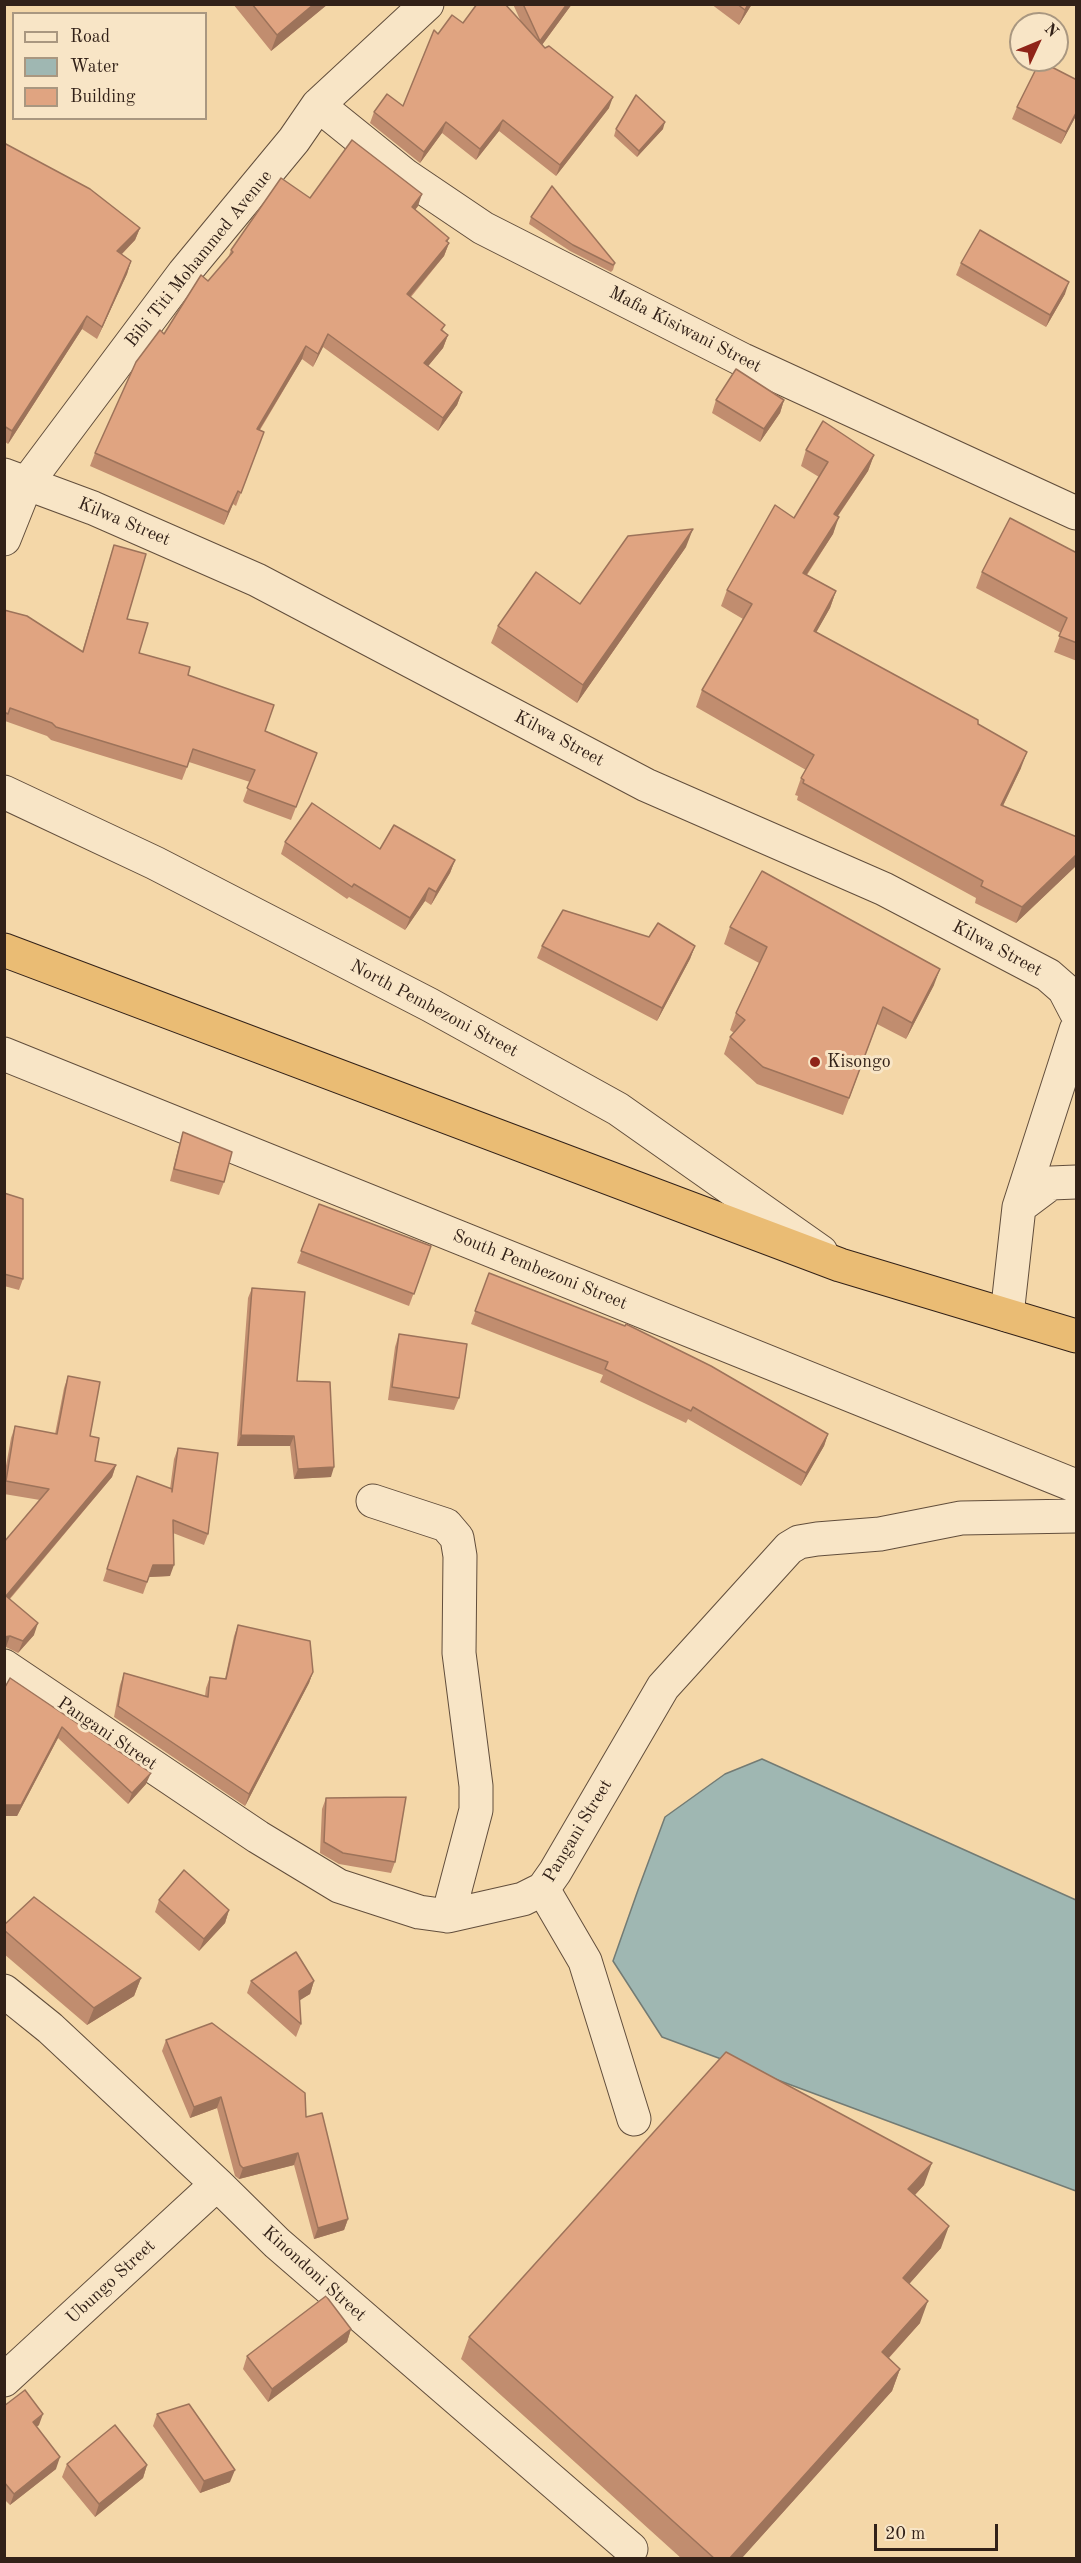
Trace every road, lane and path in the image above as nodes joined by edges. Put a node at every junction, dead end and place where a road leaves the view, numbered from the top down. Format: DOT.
graph roads {
  1 [pos="426,4"];
  2 [pos="318,105"];
  3 [pos="15,479"];
  4 [pos="1077,513"];
  5 [pos="4,539"];
  6 [pos="4,792"];
  7 [pos="4,950"];
  8 [pos="1077,1012"];
  9 [pos="1077,1030"];
  10 [pos="4,1054"];
  11 [pos="1077,1182"];
  12 [pos="1018,1207"];
  13 [pos="840,1265"];
  14 [pos="1007,1315"];
  15 [pos="1077,1336"];
  16 [pos="1077,1486"];
  17 [pos="374,1502"];
  18 [pos="1077,1516"];
  19 [pos="4,1666"];
  20 [pos="543,1889"];
  21 [pos="448,1916"];
  22 [pos="4,1990"];
  23 [pos="634,2119"];
  24 [pos="218,2184"];
  25 [pos="4,2380"];
  26 [pos="631,2549"];
  1 -- 2 [label="street, Bibi Titi Mohammed Avenue"];
  2 -- 3 [label="street, Bibi Titi Mohammed Avenue"];
  2 -- 4 [label="street, Mafia Kisiwani Street"];
  3 -- 5 [label="street, Bibi Titi Mohammed Avenue"];
  3 -- 8 [label="street, Kilwa Street"];
  6 -- 13 [label="street, North Pembezoni Street"];
  7 -- 13 [label="highway"];
  9 -- 12 [label="street"];
  10 -- 16 [label="street, South Pembezoni Street"];
  11 -- 12 [label="street"];
  12 -- 14 [label="street"];
  13 -- 14 [label="highway"];
  14 -- 15 [label="highway"];
  17 -- 21 [label="street"];
  18 -- 20 [label="street, Pangani Street"];
  19 -- 21 [label="street, Pangani Street"];
  20 -- 21 [label="street, Pangani Street"];
  20 -- 23 [label="street"];
  22 -- 24 [label="street, Kinondoni Street"];
  24 -- 25 [label="street, Ubungo Street"];
  24 -- 26 [label="street, Kinondoni Street"];
}
